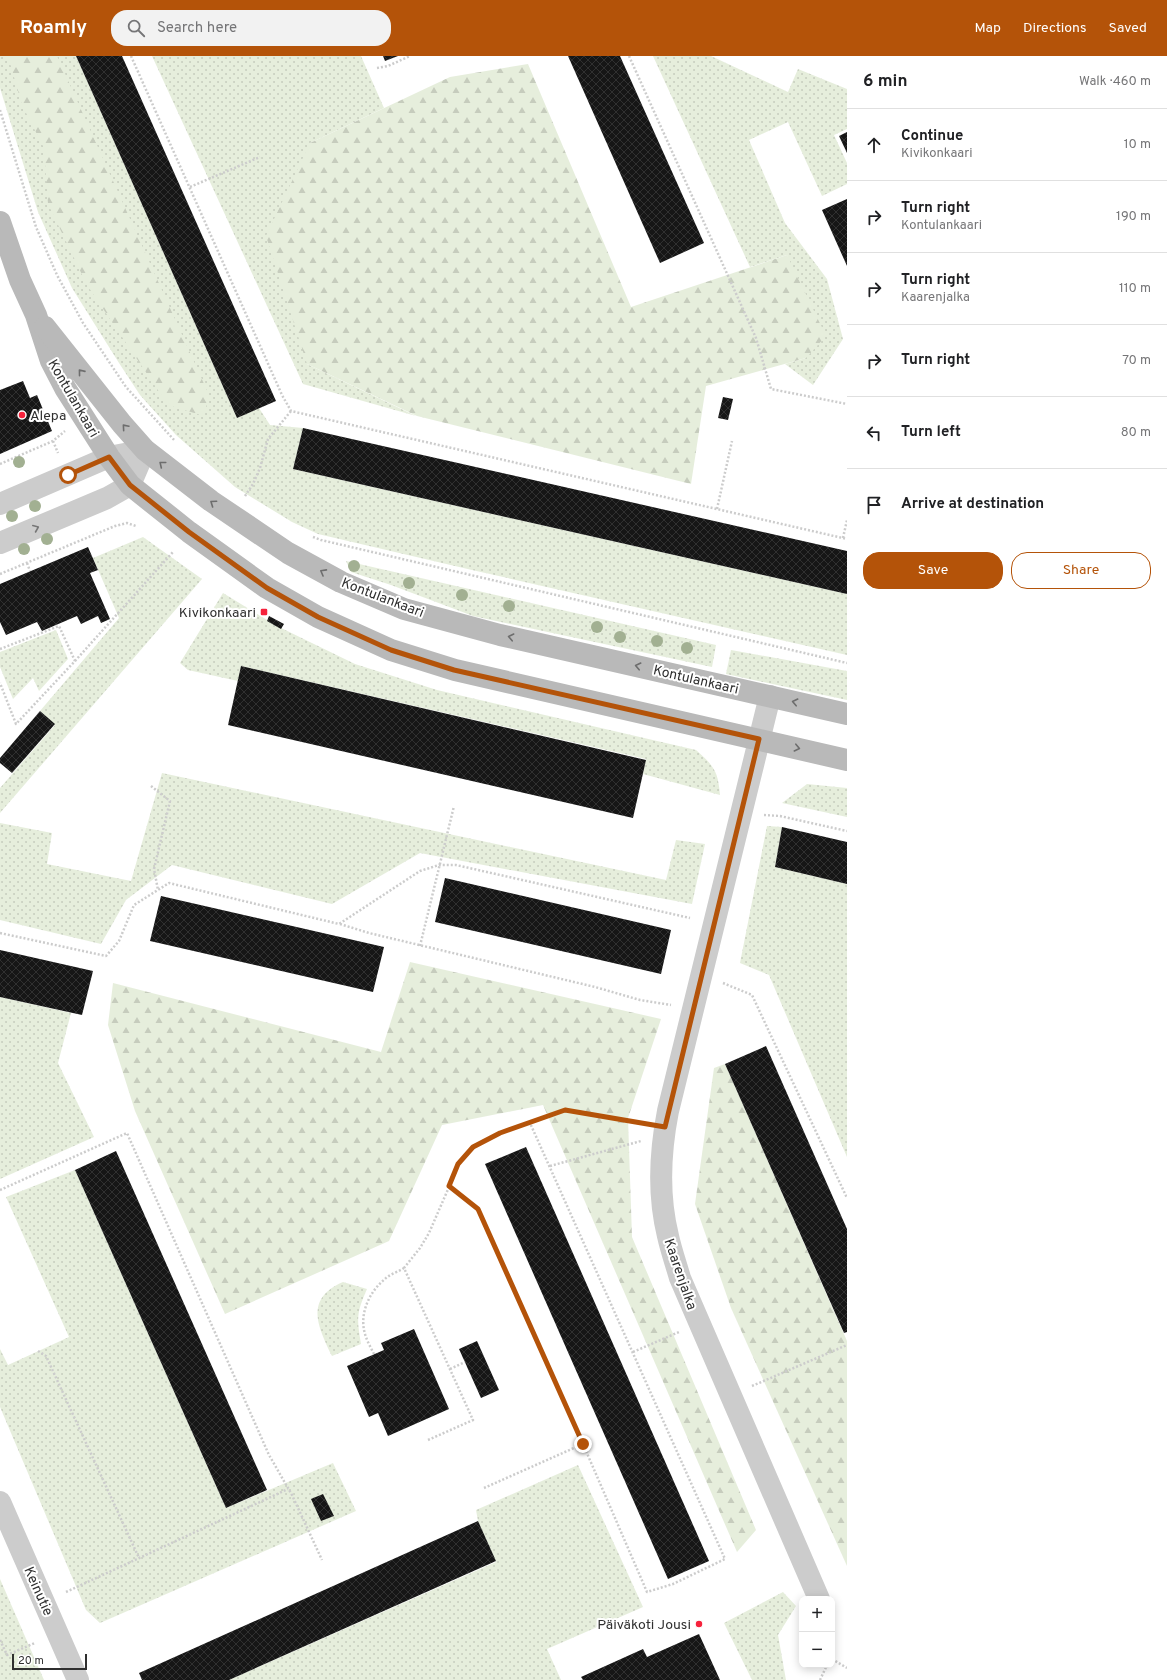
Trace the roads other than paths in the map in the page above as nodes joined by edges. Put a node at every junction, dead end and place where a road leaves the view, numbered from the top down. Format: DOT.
graph roads {
  1 [pos="0,222"];
  2 [pos="36,315"];
  3 [pos="145,450"];
  4 [pos="109,457"];
  5 [pos="130,485"];
  6 [pos="0,504"];
  7 [pos="0,543"];
  8 [pos="770,696"];
  9 [pos="847,714"];
  10 [pos="759,739"];
  11 [pos="847,760"];
  12 [pos="0,1502"];
  13 [pos="818,1596"];
  14 [pos="78,1680"];
  1 -- 2 [label="main road, Kontulankaari"];
  3 -- 2 [label="main road, Kontulankaari, one-way"];
  2 -- 4 [label="main road, Kontulankaari"];
  3 -- 4 [label="street"];
  3 -- 5 [label="street"];
  8 -- 3 [label="main road, Kontulankaari, one-way"];
  4 -- 5 [label="main road, Kontulankaari"];
  4 -- 6 [label="street"];
  7 -- 5 [label="street, one-way"];
  5 -- 10 [label="main road, Kontulankaari"];
  9 -- 8 [label="main road, Kontulankaari, one-way"];
  8 -- 10 [label="street, Kaarenjalka"];
  10 -- 11 [label="main road, Kontulankaari, one-way"];
  10 -- 13 [label="street, Kaarenjalka"];
  12 -- 14 [label="street, Keinutie"];
}
